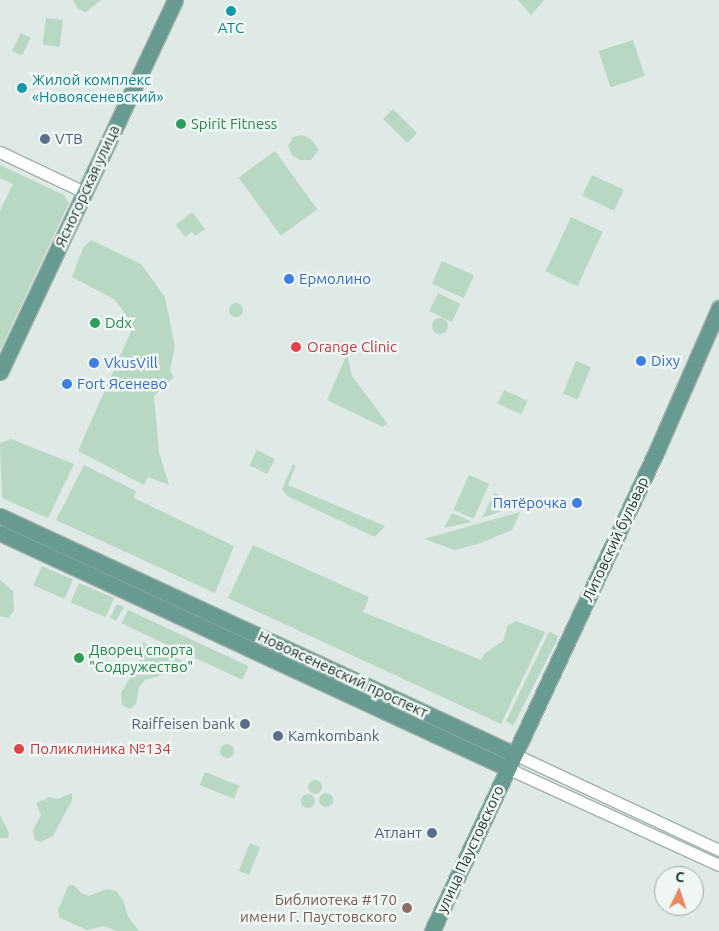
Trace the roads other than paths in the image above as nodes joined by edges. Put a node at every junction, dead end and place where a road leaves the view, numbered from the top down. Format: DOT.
graph roads {
  1 [pos="175,0"];
  2 [pos="0,152"];
  3 [pos="84,192"];
  4 [pos="719,308"];
  5 [pos="0,372"];
  6 [pos="0,516"];
  7 [pos="0,533"];
  8 [pos="514,754"];
  9 [pos="507,768"];
  10 [pos="684,834"];
  11 [pos="678,846"];
  12 [pos="719,850"];
  13 [pos="719,865"];
  14 [pos="432,931"];
  1 -- 3 [label="main road, Ясногорская улица"];
  2 -- 3 [label="street"];
  3 -- 5 [label="main road, Ясногорская улица"];
  4 -- 8 [label="main road, Литовский бульвар"];
  6 -- 8 [label="main road, Новоясеневский проспект"];
  7 -- 9 [label="main road, Новоясеневский проспект"];
  8 -- 9 [label="main road, Литовский бульвар"];
  8 -- 10 [label="street, Новоясеневский проспект"];
  9 -- 11 [label="street, Новоясеневский проспект"];
  9 -- 14 [label="main road, улица Паустовского"];
  10 -- 11 [label="street"];
  10 -- 12 [label="street, Новоясеневский проспект"];
  11 -- 13 [label="street, Новоясеневский проспект"];
}
